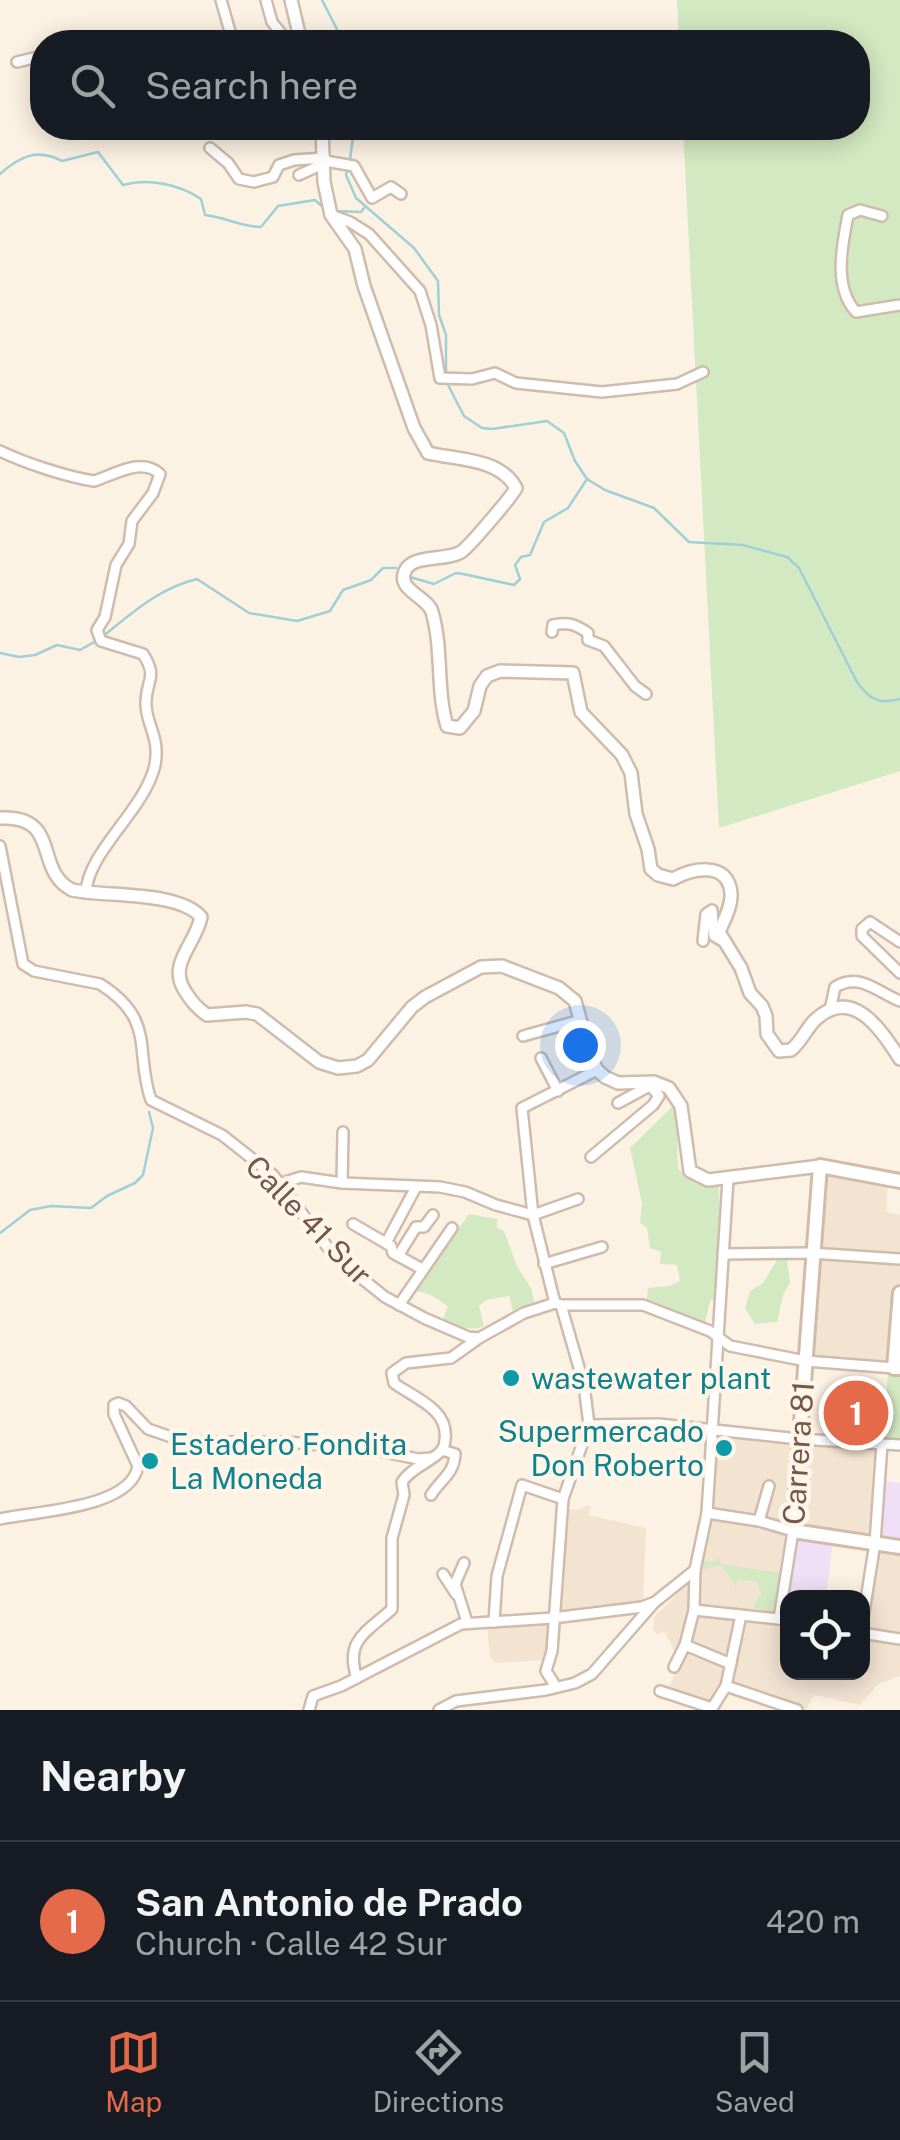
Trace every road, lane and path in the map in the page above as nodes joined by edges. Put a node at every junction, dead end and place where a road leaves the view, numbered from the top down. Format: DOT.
graph roads {
  1 [pos="221,0"];
  2 [pos="266,0"];
  3 [pos="291,0"];
  4 [pos="230,30"];
  5 [pos="278,30"];
  6 [pos="298,30"];
  7 [pos="30,59"];
  8 [pos="17,62"];
  9 [pos="323,140"];
  10 [pos="210,148"];
  11 [pos="325,161"];
  12 [pos="299,176"];
  13 [pos="401,194"];
  14 [pos="331,215"];
  15 [pos="882,216"];
  16 [pos="900,306"];
  17 [pos="703,372"];
  18 [pos="0,451"];
  19 [pos="552,632"];
  20 [pos="646,694"];
  21 [pos="0,818"];
  22 [pos="0,846"];
  23 [pos="86,893"];
  24 [pos="704,941"];
  25 [pos="724,942"];
  26 [pos="900,942"];
  27 [pos="900,973"];
  28 [pos="900,1001"];
  29 [pos="830,1010"];
  30 [pos="582,1020"];
  31 [pos="523,1036"];
  32 [pos="542,1058"];
  33 [pos="900,1059"];
  34 [pos="597,1070"];
  35 [pos="654,1083"];
  36 [pos="558,1091"];
  37 [pos="618,1103"];
  38 [pos="343,1132"];
  39 [pos="591,1157"];
  40 [pos="820,1166"];
  41 [pos="728,1178"];
  42 [pos="900,1181"];
  43 [pos="282,1183"];
  44 [pos="342,1183"];
  45 [pos="416,1187"];
  46 [pos="578,1198"];
  47 [pos="433,1214"];
  48 [pos="533,1215"];
  49 [pos="353,1224"];
  50 [pos="452,1228"];
  51 [pos="386,1243"];
  52 [pos="602,1247"];
  53 [pos="723,1254"];
  54 [pos="813,1254"];
  55 [pos="398,1256"];
  56 [pos="900,1260"];
  57 [pos="544,1264"];
  58 [pos="422,1269"];
  59 [pos="900,1293"];
  60 [pos="558,1304"];
  61 [pos="399,1305"];
  62 [pos="720,1336"];
  63 [pos="479,1338"];
  64 [pos="804,1361"];
  65 [pos="897,1368"];
  66 [pos="589,1424"];
  67 [pos="711,1428"];
  68 [pos="798,1439"];
  69 [pos="882,1444"];
  70 [pos="900,1445"];
  71 [pos="442,1450"];
  72 [pos="431,1458"];
  73 [pos="769,1486"];
  74 [pos="431,1495"];
  75 [pos="563,1499"];
  76 [pos="707,1514"];
  77 [pos="0,1518"];
  78 [pos="758,1521"];
  79 [pos="793,1531"];
  80 [pos="875,1543"];
  81 [pos="900,1547"];
  82 [pos="464,1564"];
  83 [pos="695,1570"];
  84 [pos="443,1574"];
  85 [pos="786,1590"];
  86 [pos="867,1590"];
  87 [pos="456,1594"];
  88 [pos="654,1602"];
  89 [pos="694,1610"];
  90 [pos="741,1616"];
  91 [pos="552,1618"];
  92 [pos="780,1620"];
  93 [pos="467,1622"];
  94 [pos="494,1622"];
  95 [pos="870,1634"];
  96 [pos="900,1639"];
  97 [pos="686,1645"];
  98 [pos="731,1664"];
  99 [pos="674,1667"];
  100 [pos="358,1678"];
  101 [pos="726,1686"];
  102 [pos="556,1687"];
  103 [pos="660,1690"];
  104 [pos="712,1709"];
  105 [pos="310,1710"];
  106 [pos="439,1710"];
  107 [pos="796,1710"];
  1 -- 4 [label="street"];
  2 -- 5 [label="street"];
  3 -- 6 [label="street"];
  7 -- 8 [label="street"];
  9 -- 11 [label="street"];
  10 -- 11 [label="street"];
  11 -- 12 [label="street"];
  11 -- 13 [label="street"];
  11 -- 14 [label="street"];
  14 -- 17 [label="street"];
  14 -- 25 [label="street"];
  15 -- 16 [label="street"];
  18 -- 23 [label="street"];
  19 -- 20 [label="street"];
  21 -- 23 [label="street"];
  22 -- 43 [label="street, Calle 41 Sur"];
  23 -- 30 [label="street"];
  24 -- 25 [label="street"];
  25 -- 29 [label="street"];
  26 -- 27 [label="street"];
  28 -- 29 [label="street"];
  29 -- 33 [label="street"];
  30 -- 31 [label="street"];
  30 -- 34 [label="street"];
  32 -- 36 [label="street"];
  34 -- 35 [label="street"];
  34 -- 36 [label="street"];
  35 -- 37 [label="street"];
  35 -- 39 [label="street"];
  35 -- 41 [label="street"];
  36 -- 48 [label="street"];
  38 -- 44 [label="street"];
  40 -- 41 [label="street"];
  40 -- 42 [label="main road"];
  40 -- 54 [label="main road, Carrera 81"];
  41 -- 53 [label="street"];
  43 -- 44 [label="street"];
  43 -- 61 [label="street, Calle 41 Sur"];
  44 -- 45 [label="street"];
  45 -- 48 [label="street"];
  45 -- 51 [label="street"];
  46 -- 48 [label="street"];
  47 -- 55 [label="street"];
  48 -- 57 [label="street"];
  49 -- 51 [label="street"];
  50 -- 58 [label="street"];
  51 -- 55 [label="street"];
  52 -- 57 [label="street"];
  53 -- 54 [label="street"];
  53 -- 62 [label="street"];
  54 -- 56 [label="street"];
  54 -- 64 [label="main road, Carrera 81"];
  55 -- 58 [label="street"];
  57 -- 60 [label="street"];
  58 -- 61 [label="street"];
  59 -- 65 [label="main road"];
  60 -- 62 [label="street"];
  60 -- 63 [label="street"];
  60 -- 66 [label="street"];
  61 -- 63 [label="street, Calle 41 Sur"];
  62 -- 64 [label="street"];
  62 -- 67 [label="street"];
  63 -- 71 [label="street"];
  64 -- 65 [label="street"];
  64 -- 68 [label="main road, Carrera 81"];
  66 -- 67 [label="street"];
  66 -- 75 [label="street"];
  67 -- 68 [label="street"];
  67 -- 76 [label="street"];
  68 -- 69 [label="street"];
  68 -- 79 [label="main road, Carrera 81"];
  69 -- 70 [label="street"];
  69 -- 80 [label="street"];
  71 -- 72 [label="street"];
  71 -- 74 [label="street"];
  72 -- 77 [label="street"];
  72 -- 100 [label="street"];
  73 -- 78 [label="street"];
  75 -- 91 [label="street"];
  75 -- 94 [label="street"];
  76 -- 78 [label="street"];
  76 -- 83 [label="street"];
  78 -- 79 [label="street"];
  79 -- 80 [label="main road"];
  79 -- 85 [label="street, Carrera 81"];
  80 -- 81 [label="main road"];
  80 -- 86 [label="street"];
  82 -- 87 [label="street"];
  83 -- 88 [label="street"];
  83 -- 89 [label="street"];
  84 -- 87 [label="street"];
  87 -- 93 [label="street"];
  88 -- 91 [label="street"];
  88 -- 102 [label="street"];
  89 -- 90 [label="street"];
  89 -- 97 [label="street"];
  90 -- 92 [label="street"];
  90 -- 98 [label="street"];
  91 -- 94 [label="street"];
  91 -- 102 [label="street"];
  93 -- 94 [label="street"];
  93 -- 100 [label="street"];
  95 -- 96 [label="street"];
  97 -- 98 [label="street"];
  97 -- 99 [label="street"];
  98 -- 101 [label="street"];
  100 -- 105 [label="street"];
  101 -- 104 [label="street"];
  101 -- 107 [label="street"];
  102 -- 106 [label="street"];
  103 -- 104 [label="street"];
}
